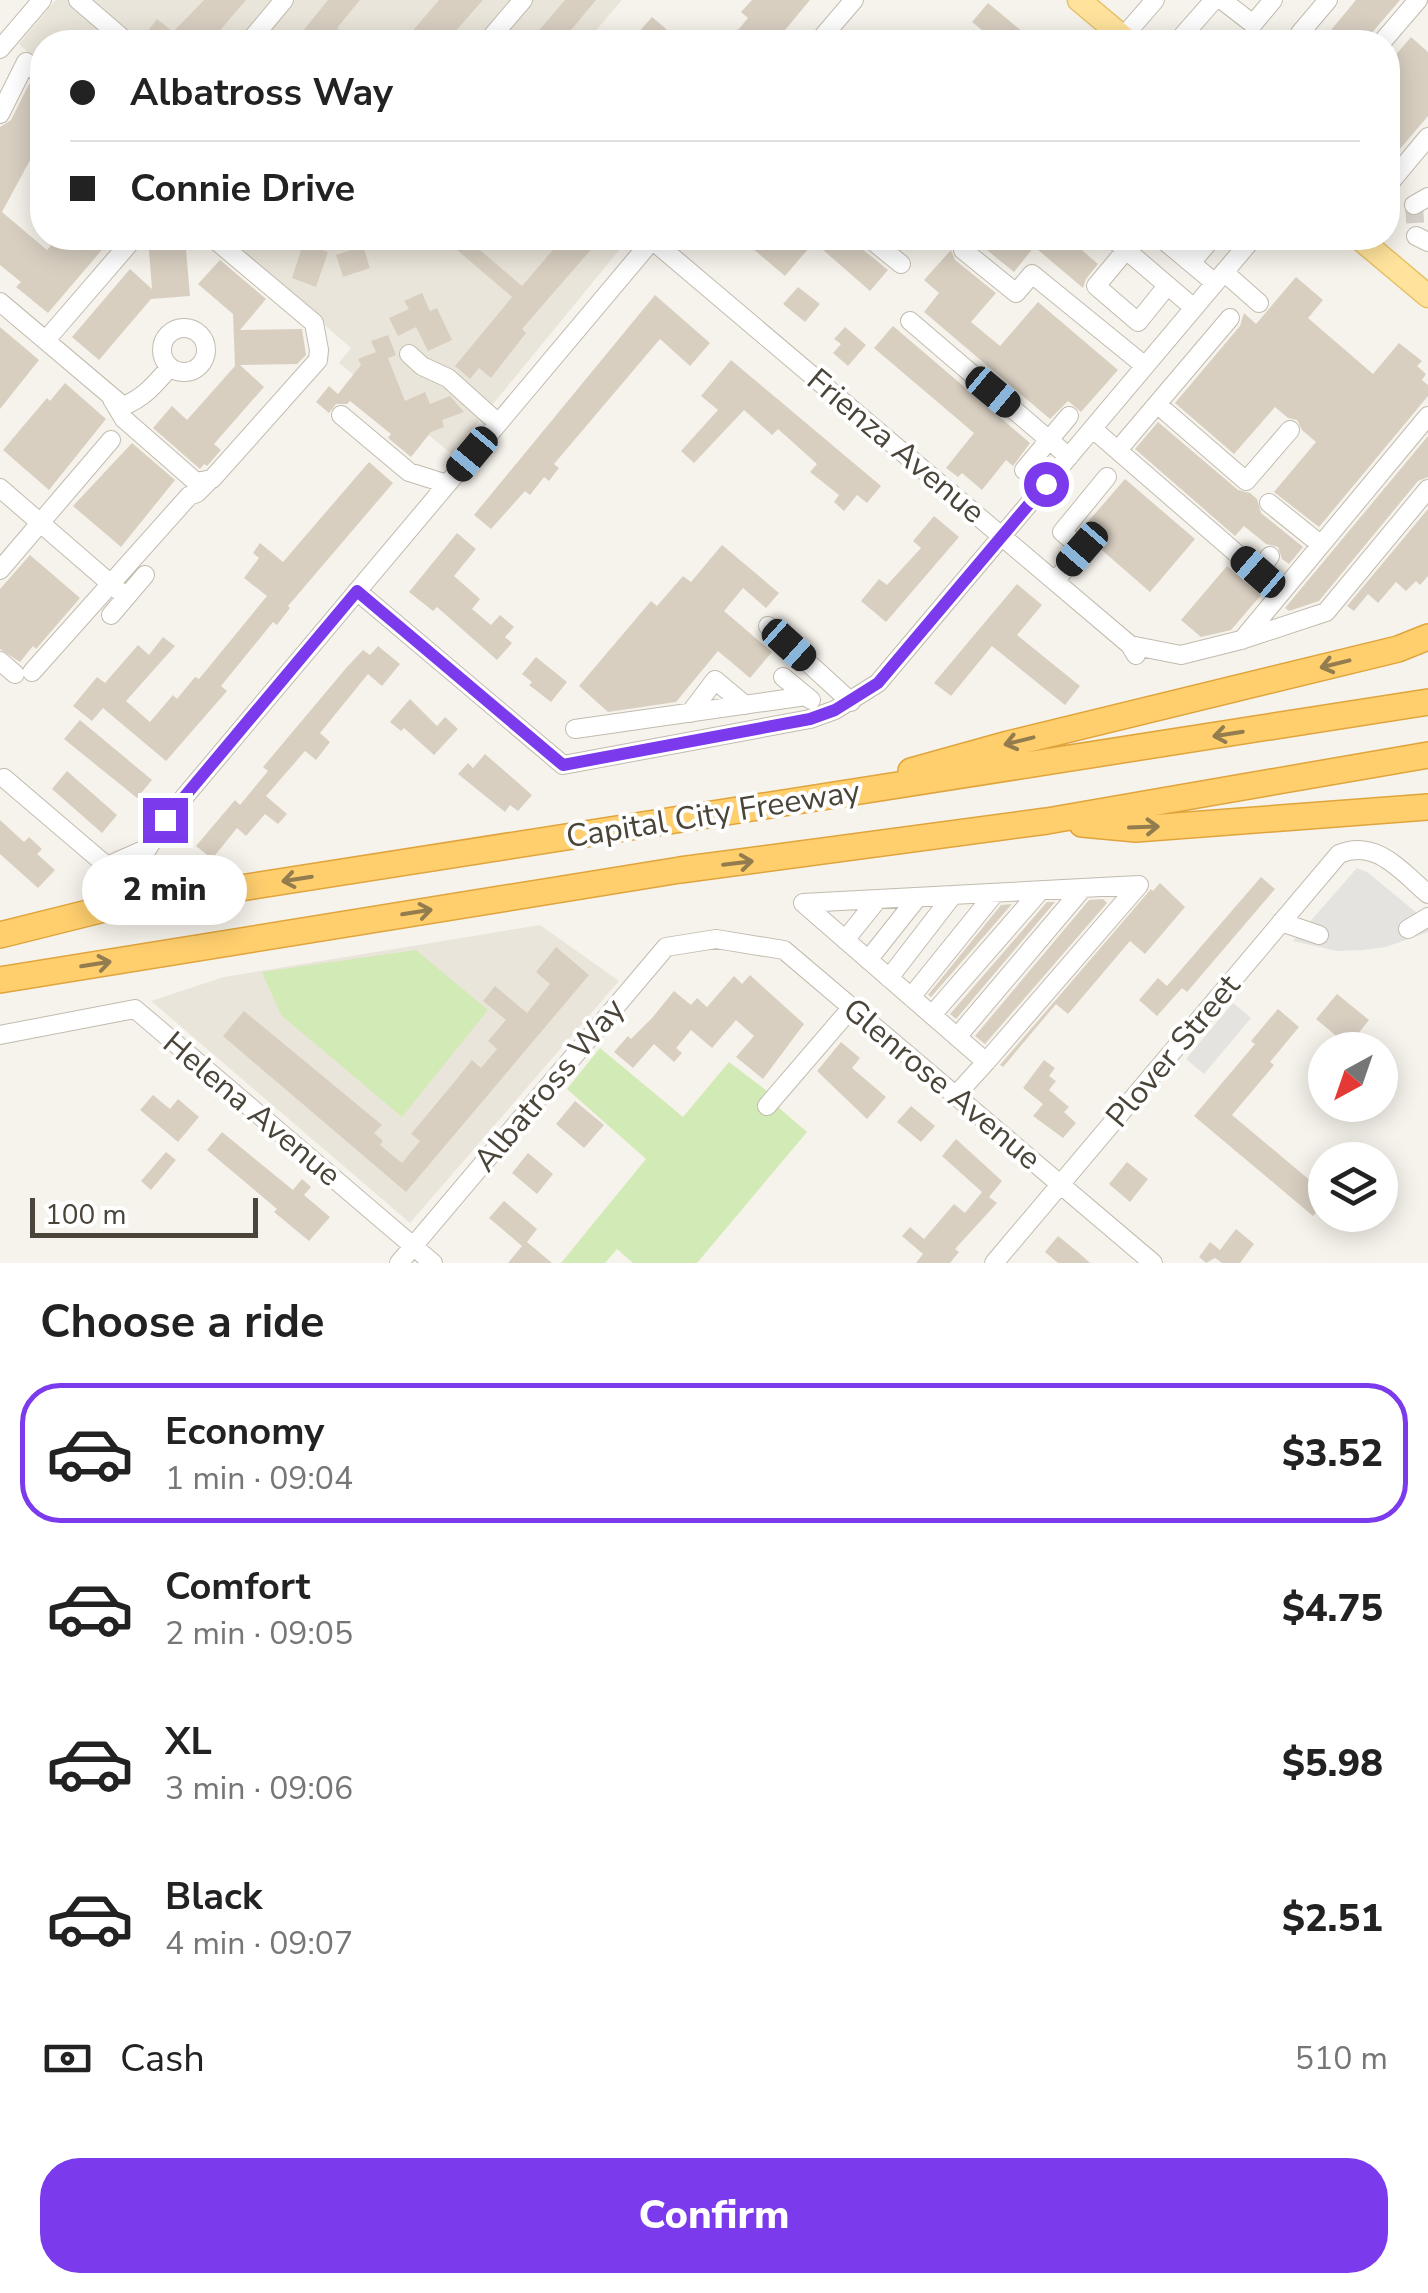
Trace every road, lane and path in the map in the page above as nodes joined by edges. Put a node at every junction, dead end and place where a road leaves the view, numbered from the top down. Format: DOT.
graph roads {
  1 [pos="42,0"];
  2 [pos="78,0"];
  3 [pos="284,0"];
  4 [pos="523,0"];
  5 [pos="1079,0"];
  6 [pos="1214,0"];
  7 [pos="1222,0"];
  8 [pos="1273,0"];
  9 [pos="1328,0"];
  10 [pos="1418,0"];
  11 [pos="1151,1"];
  12 [pos="850,2"];
  13 [pos="113,30"];
  14 [pos="258,30"];
  15 [pos="497,30"];
  16 [pos="828,30"];
  17 [pos="1114,30"];
  18 [pos="1132,30"];
  19 [pos="1188,30"];
  20 [pos="1303,30"];
  21 [pos="1392,30"];
  22 [pos="3,46"];
  23 [pos="26,62"];
  24 [pos="30,66"];
  25 [pos="0,114"];
  26 [pos="1428,137"];
  27 [pos="1421,160"];
  28 [pos="1400,176"];
  29 [pos="124,250"];
  30 [pos="227,250"];
  31 [pos="644,250"];
  32 [pos="666,250"];
  33 [pos="884,250"];
  34 [pos="963,250"];
  35 [pos="1116,250"];
  36 [pos="1126,250"];
  37 [pos="1176,250"];
  38 [pos="1202,250"];
  39 [pos="1243,250"];
  40 [pos="1374,250"];
  41 [pos="1191,262"];
  42 [pos="901,264"];
  43 [pos="1219,278"];
  44 [pos="1167,286"];
  45 [pos="1427,293"];
  46 [pos="0,302"];
  47 [pos="1259,303"];
  48 [pos="1194,308"];
  49 [pos="1230,318"];
  50 [pos="910,321"];
  51 [pos="46,340"];
  52 [pos="409,354"];
  53 [pos="170,366"];
  54 [pos="1144,366"];
  55 [pos="112,398"];
  56 [pos="1157,404"];
  57 [pos="341,415"];
  58 [pos="1068,416"];
  59 [pos="1428,416"];
  60 [pos="498,423"];
  61 [pos="1093,428"];
  62 [pos="1290,430"];
  63 [pos="111,440"];
  64 [pos="1049,440"];
  65 [pos="1118,450"];
  66 [pos="1069,457"];
  67 [pos="1024,470"];
  68 [pos="1106,478"];
  69 [pos="212,479"];
  70 [pos="447,484"];
  71 [pos="0,488"];
  72 [pos="1428,489"];
  73 [pos="1269,503"];
  74 [pos="40,523"];
  75 [pos="1002,536"];
  76 [pos="1320,544"];
  77 [pos="1270,556"];
  78 [pos="0,570"];
  79 [pos="145,575"];
  80 [pos="1055,581"];
  81 [pos="109,583"];
  82 [pos="357,591"];
  83 [pos="126,598"];
  84 [pos="111,615"];
  85 [pos="768,626"];
  86 [pos="1428,637"];
  87 [pos="1242,640"];
  88 [pos="16,669"];
  89 [pos="783,677"];
  90 [pos="806,696"];
  91 [pos="851,702"];
  92 [pos="1428,702"];
  93 [pos="745,705"];
  94 [pos="721,708"];
  95 [pos="690,713"];
  96 [pos="826,714"];
  97 [pos="628,722"];
  98 [pos="574,729"];
  99 [pos="720,736"];
  100 [pos="626,753"];
  101 [pos="1428,754"];
  102 [pos="4,778"];
  103 [pos="843,792"];
  104 [pos="1428,806"];
  105 [pos="1047,821"];
  106 [pos="1083,888"];
  107 [pos="1040,891"];
  108 [pos="995,893"];
  109 [pos="1428,894"];
  110 [pos="954,895"];
  111 [pos="918,897"];
  112 [pos="878,899"];
  113 [pos="843,901"];
  114 [pos="1428,917"];
  115 [pos="1281,922"];
  116 [pos="827,924"];
  117 [pos="1408,929"];
  118 [pos="0,932"];
  119 [pos="1319,936"];
  120 [pos="716,939"];
  121 [pos="845,940"];
  122 [pos="868,960"];
  123 [pos="890,978"];
  124 [pos="0,980"];
  125 [pos="910,996"];
  126 [pos="852,1007"];
  127 [pos="932,1015"];
  128 [pos="0,1035"];
  129 [pos="957,1037"];
  130 [pos="986,1062"];
  131 [pos="956,1095"];
  132 [pos="768,1106"];
  133 [pos="1060,1184"];
  134 [pos="414,1246"];
  135 [pos="400,1263"];
  136 [pos="433,1263"];
  137 [pos="994,1263"];
  138 [pos="1153,1263"];
  1 -- 22 [label="street"];
  2 -- 13 [label="street"];
  3 -- 14 [label="street"];
  4 -- 15 [label="street"];
  5 -- 17 [label="main road"];
  6 -- 19 [label="street"];
  7 -- 8 [label="street"];
  9 -- 20 [label="street"];
  10 -- 21 [label="street"];
  11 -- 18 [label="street"];
  12 -- 16 [label="street"];
  22 -- 23 [label="street"];
  23 -- 24 [label="street"];
  23 -- 25 [label="street"];
  26 -- 27 [label="street"];
  27 -- 28 [label="street"];
  29 -- 51 [label="street"];
  30 -- 69 [label="street"];
  31 -- 60 [label="street"];
  32 -- 75 [label="street, Frienza Avenue"];
  33 -- 42 [label="street"];
  34 -- 54 [label="street"];
  35 -- 44 [label="street"];
  36 -- 44 [label="street"];
  37 -- 41 [label="street"];
  38 -- 41 [label="street"];
  39 -- 43 [label="street"];
  40 -- 45 [label="main road"];
  41 -- 43 [label="street"];
  43 -- 47 [label="street"];
  43 -- 48 [label="street"];
  44 -- 48 [label="street"];
  46 -- 51 [label="street"];
  48 -- 54 [label="street"];
  49 -- 56 [label="street"];
  50 -- 64 [label="street"];
  51 -- 55 [label="street"];
  52 -- 60 [label="street"];
  53 -- 55 [label="street"];
  54 -- 61 [label="street"];
  55 -- 69 [label="street"];
  56 -- 62 [label="street"];
  56 -- 65 [label="street"];
  57 -- 70 [label="street"];
  58 -- 64 [label="street"];
  59 -- 76 [label="street"];
  60 -- 70 [label="street"];
  61 -- 65 [label="street"];
  61 -- 66 [label="street"];
  63 -- 74 [label="street"];
  64 -- 66 [label="street"];
  64 -- 67 [label="street"];
  65 -- 77 [label="street"];
  66 -- 75 [label="street"];
  68 -- 80 [label="street"];
  69 -- 81 [label="street"];
  70 -- 82 [label="street"];
  71 -- 74 [label="street"];
  72 -- 87 [label="street"];
  73 -- 76 [label="street"];
  74 -- 78 [label="street"];
  74 -- 81 [label="street"];
  75 -- 80 [label="street, Frienza Avenue"];
  75 -- 91 [label="street"];
  76 -- 87 [label="street"];
  79 -- 83 [label="street"];
  80 -- 87 [label="street, Frienza Avenue"];
  81 -- 83 [label="street"];
  81 -- 88 [label="street"];
  82 -- 100 [label="street"];
  82 -- 102 [label="street"];
  83 -- 84 [label="street"];
  85 -- 91 [label="street"];
  86 -- 103 [label="highway, one-way"];
  89 -- 90 [label="street"];
  90 -- 93 [label="street"];
  90 -- 96 [label="street"];
  91 -- 96 [label="street"];
  92 -- 103 [label="highway, Capital City Freeway, one-way"];
  93 -- 94 [label="street"];
  93 -- 95 [label="street"];
  94 -- 95 [label="street"];
  94 -- 99 [label="street"];
  95 -- 97 [label="street"];
  96 -- 99 [label="street"];
  97 -- 98 [label="street"];
  97 -- 100 [label="street"];
  99 -- 100 [label="street"];
  101 -- 105 [label="highway, Capital City Freeway"];
  103 -- 118 [label="highway, Capital City Freeway, one-way"];
  105 -- 104 [label="highway, one-way"];
  124 -- 105 [label="highway, Capital City Freeway, one-way"];
  106 -- 107 [label="street"];
  106 -- 129 [label="street"];
  106 -- 130 [label="street"];
  107 -- 108 [label="street"];
  107 -- 127 [label="street"];
  108 -- 110 [label="street"];
  108 -- 125 [label="street"];
  109 -- 115 [label="street, Plover Street"];
  110 -- 111 [label="street"];
  110 -- 123 [label="street"];
  111 -- 112 [label="street"];
  111 -- 122 [label="street"];
  112 -- 113 [label="street"];
  112 -- 121 [label="street"];
  113 -- 116 [label="street"];
  113 -- 116 [label="street"];
  114 -- 117 [label="street"];
  115 -- 119 [label="street"];
  115 -- 133 [label="street, Plover Street"];
  116 -- 121 [label="street"];
  120 -- 126 [label="street, Glenrose Avenue"];
  120 -- 134 [label="street, Albatross Way"];
  121 -- 122 [label="street"];
  122 -- 123 [label="street"];
  123 -- 125 [label="street"];
  125 -- 127 [label="street"];
  126 -- 131 [label="street, Glenrose Avenue"];
  126 -- 132 [label="street"];
  127 -- 129 [label="street"];
  128 -- 134 [label="street, Helena Avenue"];
  129 -- 130 [label="street"];
  130 -- 131 [label="street"];
  131 -- 133 [label="street, Glenrose Avenue"];
  133 -- 137 [label="street, Plover Street"];
  133 -- 138 [label="street, Glenrose Avenue"];
  134 -- 135 [label="street, Albatross Way"];
  134 -- 136 [label="street, Helena Avenue"];
}
